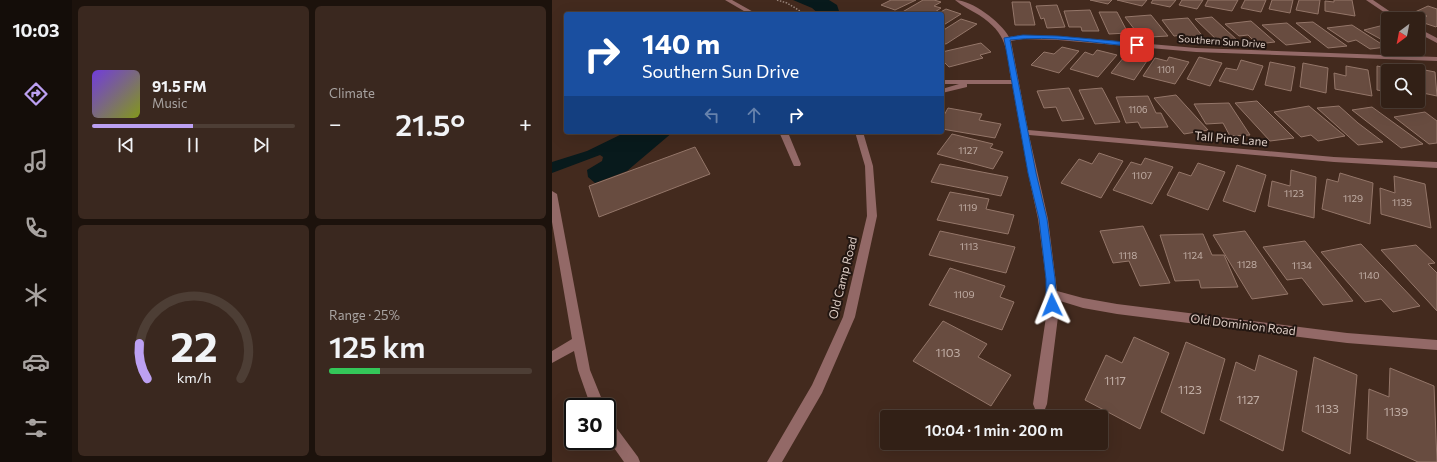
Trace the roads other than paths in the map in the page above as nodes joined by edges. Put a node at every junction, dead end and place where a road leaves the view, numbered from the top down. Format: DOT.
graph roads {
  1 [pos="728,0"];
  2 [pos="958,0"];
  3 [pos="1369,0"];
  4 [pos="750,12"];
  5 [pos="1387,12"];
  6 [pos="1425,34"];
  7 [pos="1007,38"];
  8 [pos="1437,41"];
  9 [pos="1437,59"];
  10 [pos="944,82"];
  11 [pos="972,82"];
  12 [pos="1016,82"];
  13 [pos="944,90"];
  14 [pos="1024,132"];
  15 [pos="786,134"];
  16 [pos="860,134"];
  17 [pos="797,164"];
  18 [pos="1437,165"];
  19 [pos="552,194"];
  20 [pos="1051,294"];
  21 [pos="578,342"];
  22 [pos="1437,345"];
  23 [pos="552,358"];
  24 [pos="595,398"];
  25 [pos="1040,404"];
  26 [pos="616,439"];
  27 [pos="634,462"];
  28 [pos="774,462"];
  1 -- 4 [label="street"];
  2 -- 7 [label="street"];
  3 -- 5 [label="street"];
  6 -- 8 [label="street"];
  7 -- 9 [label="street, Southern Sun Drive"];
  7 -- 12 [label="street"];
  10 -- 11 [label="street"];
  11 -- 12 [label="street"];
  11 -- 13 [label="street"];
  12 -- 14 [label="street"];
  14 -- 18 [label="street, Tall Pine Lane"];
  14 -- 20 [label="street"];
  15 -- 17 [label="street"];
  16 -- 28 [label="street, Old Camp Road"];
  19 -- 21 [label="street"];
  20 -- 22 [label="street, Old Dominion Road"];
  20 -- 25 [label="street"];
  21 -- 23 [label="street"];
  21 -- 24 [label="street"];
  26 -- 27 [label="street"];
}
